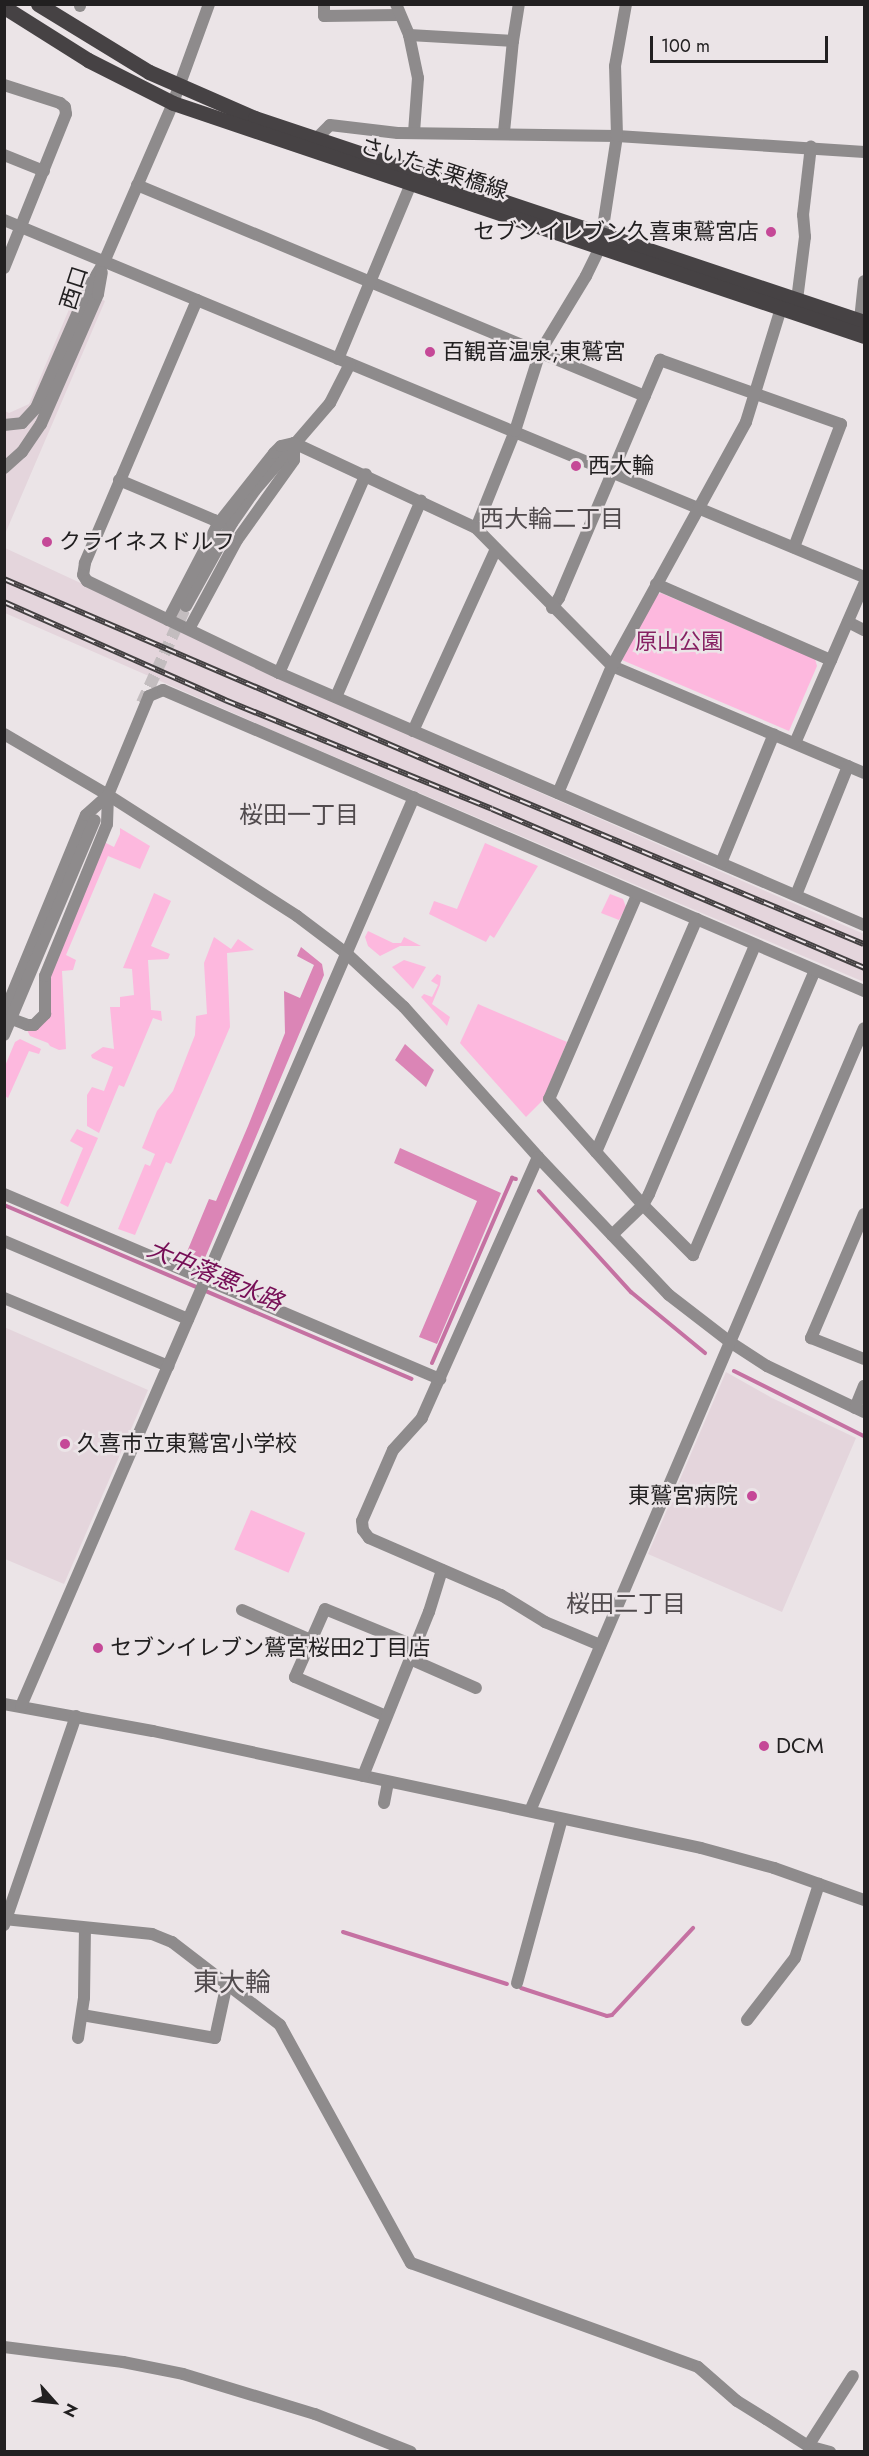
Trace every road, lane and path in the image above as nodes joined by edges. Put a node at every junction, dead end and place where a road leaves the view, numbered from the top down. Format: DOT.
graph roads {
  1 [pos="38,4"];
  2 [pos="209,4"];
  3 [pos="324,4"];
  4 [pos="519,4"];
  5 [pos="626,4"];
  6 [pos="4,7"];
  7 [pos="397,10"];
  8 [pos="409,35"];
  9 [pos="513,41"];
  10 [pos="4,86"];
  11 [pos="180,87"];
  12 [pos="173,103"];
  13 [pos="504,132"];
  14 [pos="414,133"];
  15 [pos="617,136"];
  16 [pos="317,138"];
  17 [pos="810,146"];
  18 [pos="864,152"];
  19 [pos="4,155"];
  20 [pos="44,171"];
  21 [pos="411,184"];
  22 [pos="137,185"];
  23 [pos="4,220"];
  24 [pos="21,228"];
  25 [pos="601,241"];
  26 [pos="104,262"];
  27 [pos="4,268"];
  28 [pos="864,281"];
  29 [pos="371,282"];
  30 [pos="197,300"];
  31 [pos="797,300"];
  32 [pos="782,308"];
  33 [pos="862,321"];
  34 [pos="864,336"];
  35 [pos="540,352"];
  36 [pos="344,361"];
  37 [pos="754,394"];
  38 [pos="645,396"];
  39 [pos="4,425"];
  40 [pos="515,432"];
  41 [pos="294,443"];
  42 [pos="4,468"];
  43 [pos="612,472"];
  44 [pos="366,474"];
  45 [pos="119,480"];
  46 [pos="421,501"];
  47 [pos="699,508"];
  48 [pos="219,524"];
  49 [pos="476,528"];
  50 [pos="794,547"];
  51 [pos="496,549"];
  52 [pos="864,577"];
  53 [pos="864,584"];
  54 [pos="656,585"];
  55 [pos="186,606"];
  56 [pos="552,608"];
  57 [pos="168,620"];
  58 [pos="848,622"];
  59 [pos="189,629"];
  60 [pos="864,630"];
  61 [pos="831,660"];
  62 [pos="612,666"];
  63 [pos="279,673"];
  64 [pos="336,697"];
  65 [pos="413,731"];
  66 [pos="4,734"];
  67 [pos="774,734"];
  68 [pos="795,743"];
  69 [pos="848,766"];
  70 [pos="864,773"];
  71 [pos="558,793"];
  72 [pos="108,795"];
  73 [pos="414,797"];
  74 [pos="95,820"];
  75 [pos="721,863"];
  76 [pos="637,895"];
  77 [pos="796,895"];
  78 [pos="697,919"];
  79 [pos="864,925"];
  80 [pos="755,946"];
  81 [pos="346,953"];
  82 [pos="815,971"];
  83 [pos="864,991"];
  84 [pos="8,1018"];
  85 [pos="864,1028"];
  86 [pos="4,1035"];
  87 [pos="860,1052"];
  88 [pos="596,1152"];
  89 [pos="538,1156"];
  90 [pos="4,1194"];
  91 [pos="643,1205"];
  92 [pos="864,1214"];
  93 [pos="612,1235"];
  94 [pos="4,1241"];
  95 [pos="205,1281"];
  96 [pos="4,1298"];
  97 [pos="188,1319"];
  98 [pos="730,1342"];
  99 [pos="864,1359"];
  100 [pos="168,1366"];
  101 [pos="440,1379"];
  102 [pos="864,1386"];
  103 [pos="860,1410"];
  104 [pos="442,1570"];
  105 [pos="242,1610"];
  106 [pos="311,1640"];
  107 [pos="600,1645"];
  108 [pos="415,1646"];
  109 [pos="410,1659"];
  110 [pos="476,1688"];
  111 [pos="4,1704"];
  112 [pos="21,1706"];
  113 [pos="76,1716"];
  114 [pos="386,1716"];
  115 [pos="363,1776"];
  116 [pos="388,1782"];
  117 [pos="384,1803"];
  118 [pos="530,1811"];
  119 [pos="562,1819"];
  120 [pos="819,1884"];
  121 [pos="864,1900"];
  122 [pos="5,1921"];
  123 [pos="85,1928"];
  124 [pos="227,1983"];
  125 [pos="517,1983"];
  126 [pos="82,2015"];
  127 [pos="747,2020"];
  128 [pos="78,2038"];
  129 [pos="4,2347"];
  130 [pos="854,2376"];
  131 [pos="808,2446"];
  132 [pos="411,2451"];
  133 [pos="830,2451"];
  1 -- 11 [label="main road, さいたま栗橋線"];
  2 -- 11 [label="street"];
  3 -- 7 [label="street"];
  4 -- 9 [label="street"];
  5 -- 15 [label="street"];
  6 -- 12 [label="main road, さいたま栗橋線"];
  7 -- 8 [label="street"];
  8 -- 9 [label="street"];
  8 -- 14 [label="street"];
  9 -- 13 [label="street"];
  10 -- 20 [label="street"];
  11 -- 12 [label="street"];
  11 -- 16 [label="main road, さいたま栗橋線"];
  12 -- 21 [label="main road, さいたま栗橋線"];
  12 -- 22 [label="street"];
  13 -- 14 [label="street"];
  13 -- 15 [label="street"];
  14 -- 16 [label="street"];
  15 -- 17 [label="street"];
  15 -- 25 [label="street"];
  16 -- 25 [label="main road, さいたま栗橋線"];
  17 -- 18 [label="street"];
  17 -- 31 [label="street"];
  19 -- 20 [label="street"];
  20 -- 24 [label="street"];
  21 -- 25 [label="main road, さいたま栗橋線"];
  21 -- 29 [label="street"];
  22 -- 26 [label="street"];
  22 -- 29 [label="street"];
  23 -- 24 [label="street"];
  24 -- 26 [label="street"];
  24 -- 27 [label="street"];
  25 -- 31 [label="main road, さいたま栗橋線"];
  25 -- 32 [label="main road, さいたま栗橋線"];
  25 -- 35 [label="street"];
  26 -- 30 [label="street"];
  26 -- 39 [label="street, 西口"];
  26 -- 42 [label="street, 西口"];
  28 -- 33 [label="street"];
  29 -- 35 [label="street"];
  29 -- 36 [label="street"];
  30 -- 36 [label="street"];
  30 -- 45 [label="street"];
  31 -- 33 [label="main road, さいたま栗橋線"];
  32 -- 34 [label="main road, さいたま栗橋線"];
  32 -- 37 [label="street"];
  35 -- 38 [label="street"];
  35 -- 40 [label="street"];
  36 -- 40 [label="street"];
  36 -- 41 [label="street"];
  37 -- 38 [label="street"];
  37 -- 47 [label="street"];
  37 -- 50 [label="street"];
  38 -- 43 [label="street"];
  40 -- 43 [label="street"];
  40 -- 49 [label="street"];
  41 -- 44 [label="street"];
  41 -- 48 [label="street"];
  41 -- 55 [label="street"];
  41 -- 59 [label="street"];
  43 -- 47 [label="street"];
  43 -- 56 [label="street"];
  44 -- 46 [label="street"];
  44 -- 63 [label="street"];
  45 -- 48 [label="street"];
  45 -- 57 [label="street"];
  46 -- 49 [label="street"];
  46 -- 64 [label="street"];
  47 -- 50 [label="street"];
  47 -- 54 [label="street"];
  48 -- 57 [label="street"];
  49 -- 51 [label="street"];
  50 -- 52 [label="street"];
  51 -- 56 [label="street"];
  51 -- 65 [label="street"];
  53 -- 58 [label="street"];
  54 -- 61 [label="street"];
  54 -- 62 [label="street"];
  56 -- 62 [label="street"];
  57 -- 59 [label="street"];
  58 -- 60 [label="street"];
  58 -- 61 [label="street"];
  59 -- 63 [label="street"];
  61 -- 68 [label="street"];
  62 -- 67 [label="street"];
  62 -- 71 [label="street"];
  63 -- 64 [label="street"];
  64 -- 65 [label="street"];
  65 -- 71 [label="street"];
  66 -- 72 [label="street"];
  67 -- 68 [label="street"];
  67 -- 75 [label="street"];
  68 -- 69 [label="street"];
  69 -- 70 [label="street"];
  69 -- 77 [label="street"];
  71 -- 75 [label="street"];
  72 -- 73 [label="street"];
  72 -- 81 [label="street"];
  72 -- 84 [label="street"];
  72 -- 84 [label="street"];
  73 -- 76 [label="street"];
  73 -- 81 [label="street"];
  74 -- 84 [label="street"];
  75 -- 77 [label="street"];
  76 -- 78 [label="street"];
  76 -- 88 [label="street"];
  77 -- 79 [label="street"];
  78 -- 80 [label="street"];
  78 -- 88 [label="street"];
  80 -- 82 [label="street"];
  80 -- 91 [label="street"];
  81 -- 89 [label="street"];
  81 -- 95 [label="street"];
  82 -- 83 [label="street"];
  82 -- 91 [label="street"];
  84 -- 86 [label="street"];
  85 -- 87 [label="street"];
  87 -- 98 [label="street"];
  88 -- 91 [label="street"];
  89 -- 93 [label="street"];
  89 -- 101 [label="street"];
  90 -- 95 [label="street"];
  91 -- 93 [label="street"];
  92 -- 99 [label="street"];
  93 -- 98 [label="street"];
  94 -- 97 [label="street"];
  95 -- 97 [label="street"];
  95 -- 101 [label="street"];
  96 -- 100 [label="street"];
  97 -- 100 [label="street"];
  98 -- 103 [label="street"];
  98 -- 107 [label="street"];
  100 -- 112 [label="street"];
  101 -- 104 [label="street"];
  102 -- 103 [label="street"];
  104 -- 107 [label="street"];
  104 -- 108 [label="street"];
  105 -- 106 [label="street"];
  106 -- 108 [label="street"];
  106 -- 114 [label="street"];
  107 -- 118 [label="street"];
  108 -- 109 [label="street"];
  109 -- 110 [label="street"];
  109 -- 114 [label="street"];
  111 -- 112 [label="street"];
  112 -- 113 [label="street"];
  113 -- 115 [label="street"];
  113 -- 122 [label="street"];
  114 -- 115 [label="street"];
  115 -- 116 [label="street"];
  116 -- 117 [label="street"];
  116 -- 118 [label="street"];
  118 -- 119 [label="street"];
  119 -- 120 [label="street"];
  119 -- 125 [label="street"];
  120 -- 121 [label="street"];
  120 -- 127 [label="street"];
  122 -- 123 [label="street"];
  123 -- 124 [label="street"];
  123 -- 126 [label="street"];
  124 -- 126 [label="street"];
  124 -- 131 [label="street"];
  126 -- 128 [label="street"];
  129 -- 132 [label="street"];
  130 -- 131 [label="street"];
  131 -- 133 [label="street"];
}
